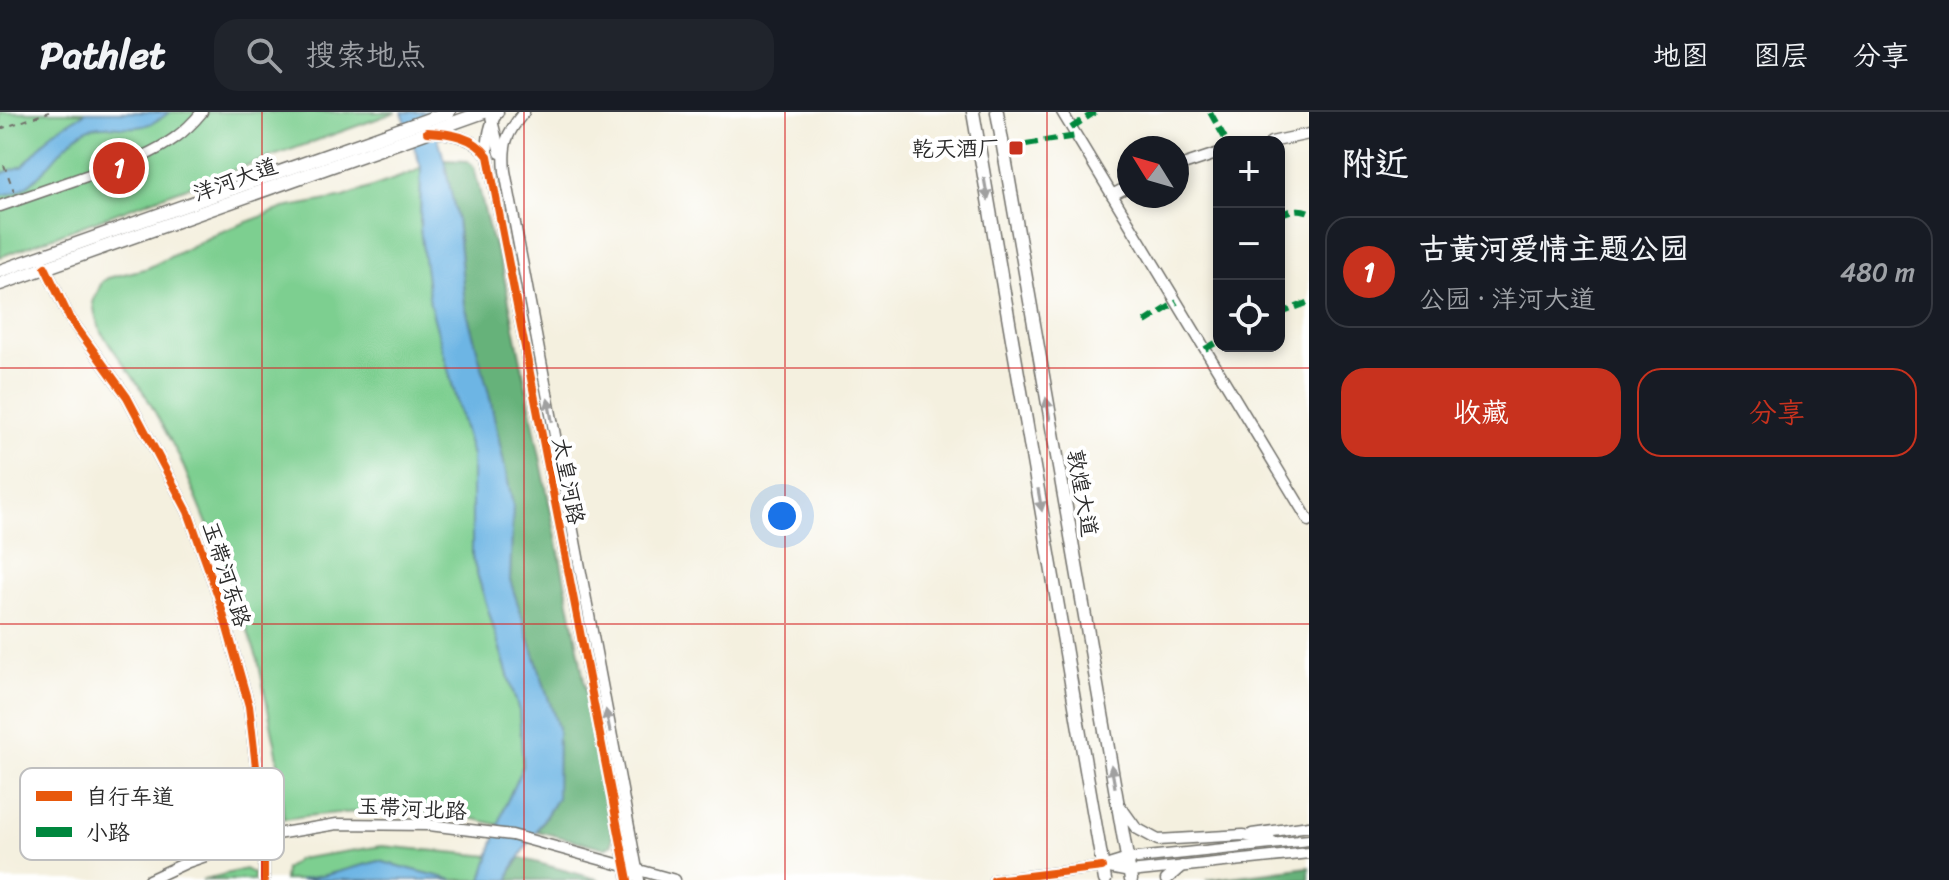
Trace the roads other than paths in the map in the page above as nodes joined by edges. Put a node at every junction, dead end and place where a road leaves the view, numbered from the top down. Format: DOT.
graph roads {
  1 [pos="202,112"];
  2 [pos="449,112"];
  3 [pos="524,112"];
  4 [pos="973,112"];
  5 [pos="997,112"];
  6 [pos="1062,112"];
  7 [pos="491,114"];
  8 [pos="427,132"];
  9 [pos="1309,134"];
  10 [pos="1285,139"];
  11 [pos="1213,155"];
  12 [pos="488,156"];
  13 [pos="1189,163"];
  14 [pos="505,171"];
  15 [pos="1117,192"];
  16 [pos="1112,195"];
  17 [pos="0,206"];
  18 [pos="45,267"];
  19 [pos="0,271"];
  20 [pos="0,284"];
  21 [pos="1309,521"];
  22 [pos="256,768"];
  23 [pos="1117,801"];
  24 [pos="1309,826"];
  25 [pos="284,833"];
  26 [pos="1243,835"];
  27 [pos="1309,840"];
  28 [pos="1281,843"];
  29 [pos="1182,853"];
  30 [pos="1309,853"];
  31 [pos="194,860"];
  32 [pos="1182,866"];
  33 [pos="1130,870"];
  34 [pos="634,873"];
  35 [pos="1104,873"];
  36 [pos="149,880"];
  37 [pos="628,880"];
  38 [pos="675,880"];
  39 [pos="994,880"];
  40 [pos="1166,880"];
  1 -- 17 [label="street"];
  2 -- 19 [label="main road, 洋河大道"];
  3 -- 14 [label="street, 太皇河路"];
  4 -- 35 [label="main road, 敦煌大道, one-way"];
  23 -- 5 [label="main road, 敦煌大道, one-way"];
  6 -- 16 [label="street"];
  7 -- 8 [label="main road, 洋河大道"];
  7 -- 12 [label="street, 太皇河路"];
  7 -- 14 [label="street"];
  8 -- 12 [label="street"];
  8 -- 18 [label="main road, 洋河大道"];
  9 -- 10 [label="street"];
  11 -- 13 [label="street"];
  12 -- 34 [label="street, 太皇河路"];
  34 -- 14 [label="street, 太皇河路, one-way"];
  15 -- 16 [label="street"];
  16 -- 21 [label="street"];
  18 -- 20 [label="main road, 洋河大道"];
  18 -- 22 [label="street, 玉带河东路"];
  23 -- 26 [label="street"];
  23 -- 33 [label="main road, 敦煌大道"];
  24 -- 26 [label="street"];
  25 -- 34 [label="street, 玉带河北路"];
  26 -- 28 [label="street"];
  26 -- 29 [label="street"];
  27 -- 28 [label="street"];
  28 -- 29 [label="street"];
  29 -- 33 [label="street"];
  30 -- 32 [label="street"];
  31 -- 36 [label="street, 玉带河北路"];
  32 -- 33 [label="street"];
  32 -- 40 [label="street"];
  33 -- 35 [label="street"];
  34 -- 37 [label="street, 太皇河路"];
  34 -- 38 [label="street, 玉带河北路"];
  35 -- 39 [label="street"];
}
